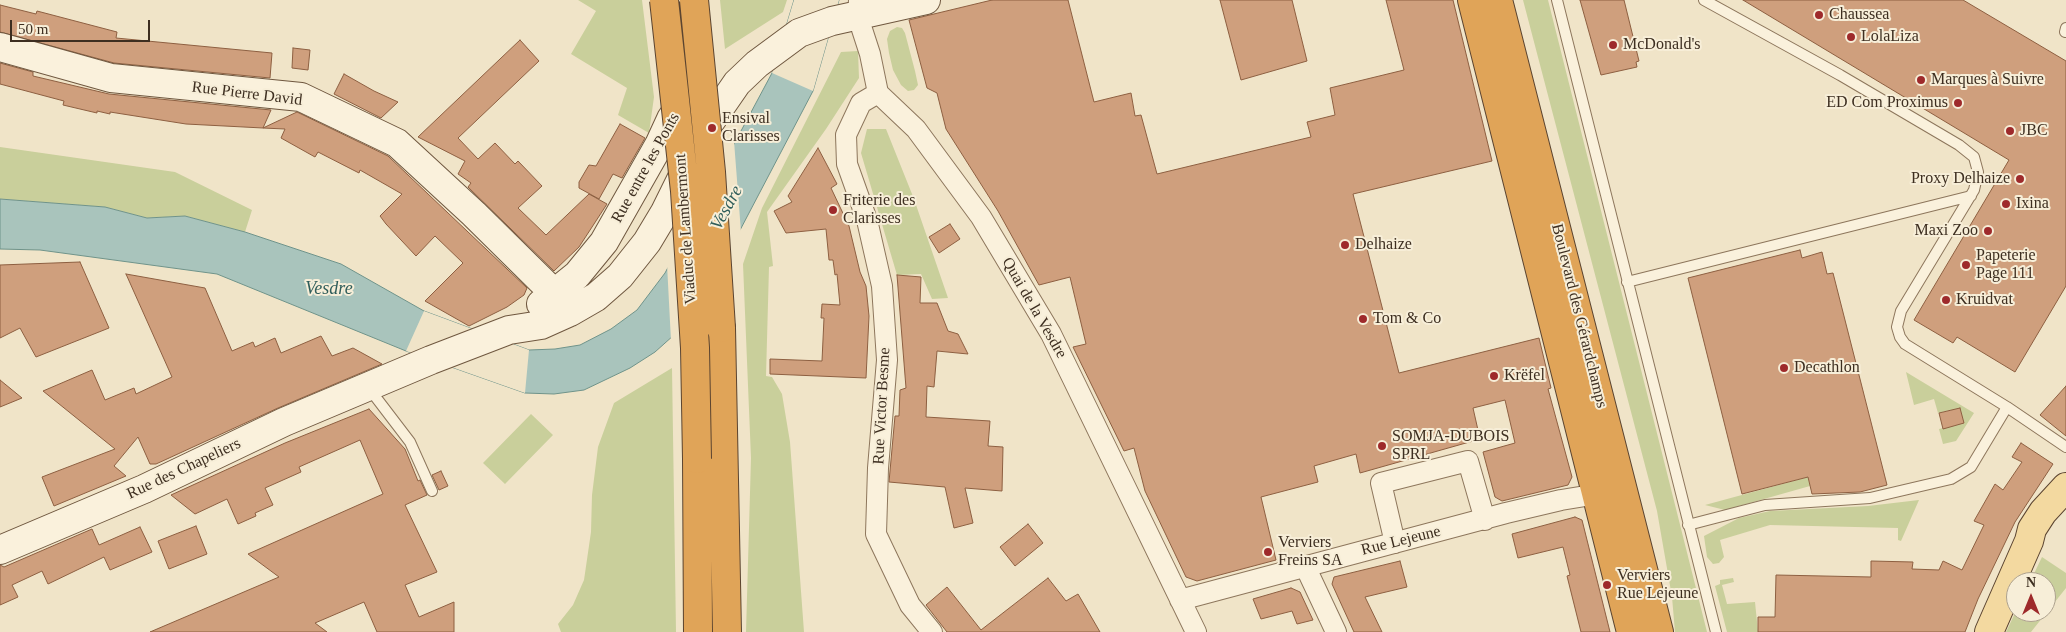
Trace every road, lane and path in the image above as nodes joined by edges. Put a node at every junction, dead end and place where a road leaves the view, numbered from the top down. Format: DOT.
graph roads {
  1 [pos="664,0"];
  2 [pos="694,0"];
  3 [pos="926,0"];
  4 [pos="1472,0"];
  5 [pos="1498,0"];
  6 [pos="1556,0"];
  7 [pos="1704,0"];
  8 [pos="850,12"];
  9 [pos="788,38"];
  10 [pos="0,47"];
  11 [pos="878,93"];
  12 [pos="1971,196"];
  13 [pos="1627,282"];
  14 [pos="562,302"];
  15 [pos="368,386"];
  16 [pos="2007,407"];
  17 [pos="2066,447"];
  18 [pos="2066,487"];
  19 [pos="1623,488"];
  20 [pos="432,491"];
  21 [pos="1596,495"];
  22 [pos="2066,509"];
  23 [pos="1485,520"];
  24 [pos="1688,525"];
  25 [pos="2029,541"];
  26 [pos="1395,542"];
  27 [pos="0,550"];
  28 [pos="1304,566"];
  29 [pos="1180,600"];
  30 [pos="698,632"];
  31 [pos="727,632"];
  32 [pos="932,632"];
  33 [pos="1196,632"];
  34 [pos="1336,632"];
  35 [pos="1631,632"];
  36 [pos="1659,632"];
  37 [pos="1716,632"];
  38 [pos="1988,632"];
  1 -- 30 [label="highway, Viaduc de Lambermont, bridge"];
  2 -- 31 [label="highway, Viaduc de Lambermont, bridge"];
  3 -- 8 [label="street, Rue entre les Ponts"];
  4 -- 21 [label="highway, Boulevard des Gérardchamps"];
  5 -- 19 [label="highway, Boulevard des Gérardchamps"];
  6 -- 13 [label="lane"];
  7 -- 12 [label="lane"];
  8 -- 9 [label="street, Rue entre les Ponts"];
  8 -- 11 [label="street"];
  9 -- 14 [label="street, Rue entre les Ponts"];
  9 -- 14 [label="street, Rue entre les Ponts"];
  10 -- 14 [label="street, Rue Pierre David"];
  11 -- 29 [label="street, Quai de la Vesdre"];
  11 -- 32 [label="street, Rue Victor Besme"];
  12 -- 13 [label="lane"];
  12 -- 16 [label="lane"];
  13 -- 24 [label="lane"];
  14 -- 15 [label="street, Rue entre les Ponts"];
  15 -- 20 [label="lane"];
  15 -- 27 [label="street, Rue des Chapeliers"];
  16 -- 17 [label="lane"];
  16 -- 24 [label="lane"];
  18 -- 25 [label="main road"];
  19 -- 21 [label="street, Rue Lejeune"];
  19 -- 36 [label="highway, Boulevard des Gérardchamps"];
  21 -- 23 [label="street, Rue Lejeune"];
  21 -- 35 [label="highway, Boulevard des Gérardchamps"];
  22 -- 25 [label="main road"];
  23 -- 26 [label="street, Rue Lejeune"];
  23 -- 26 [label="street"];
  24 -- 37 [label="lane"];
  25 -- 38 [label="main road"];
  26 -- 28 [label="street, Rue Lejeune"];
  28 -- 29 [label="street, Rue Lejeune"];
  28 -- 34 [label="street"];
  29 -- 33 [label="street, Quai de la Vesdre"];
}
